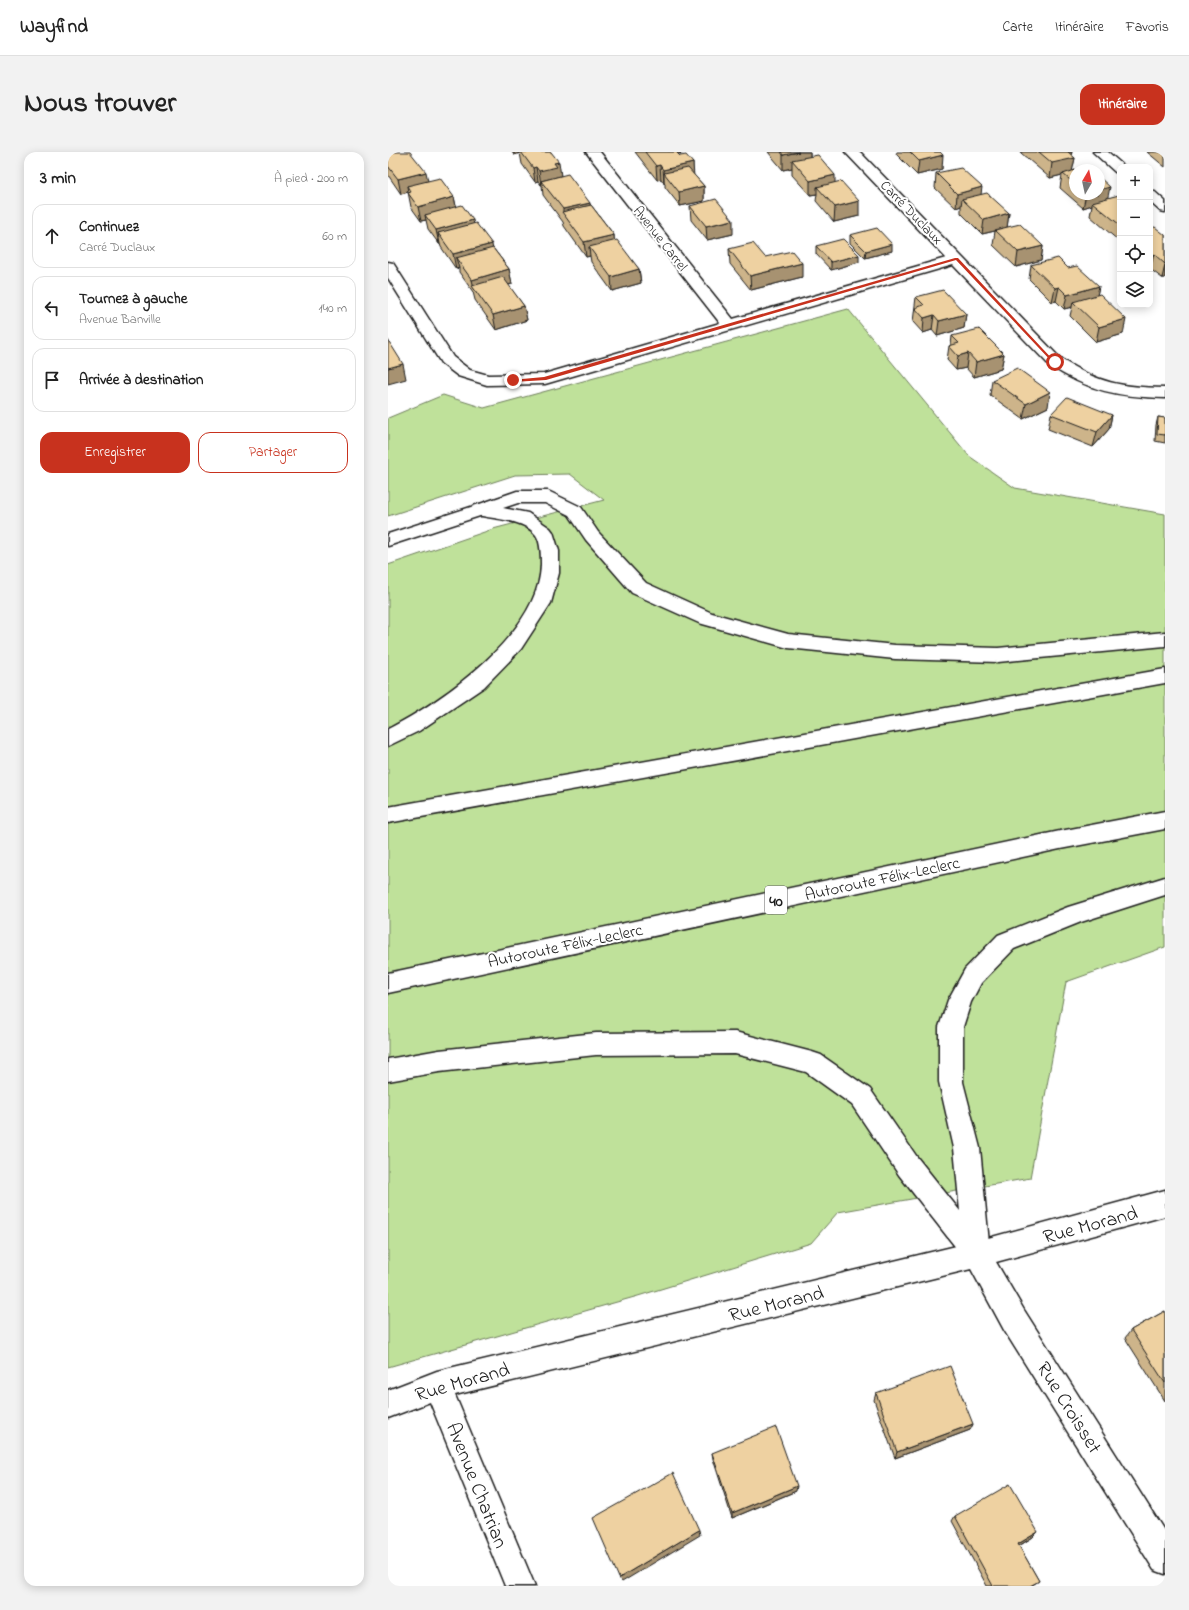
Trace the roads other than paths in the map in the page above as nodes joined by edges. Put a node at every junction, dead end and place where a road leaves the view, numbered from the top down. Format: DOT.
graph roads {
  1 [pos="593,152"];
  2 [pos="852,152"];
  3 [pos="1100,152"];
  4 [pos="1117,166"];
  5 [pos="1153,198"];
  6 [pos="1165,208"];
  7 [pos="957,259"];
  8 [pos="388,266"];
  9 [pos="729,324"];
  10 [pos="1165,392"];
  11 [pos="480,510"];
  12 [pos="388,540"];
  13 [pos="1165,639"];
  14 [pos="1165,676"];
  15 [pos="388,738"];
  16 [pos="388,816"];
  17 [pos="1165,820"];
  18 [pos="1165,886"];
  19 [pos="388,983"];
  20 [pos="388,1070"];
  21 [pos="1165,1203"];
  22 [pos="977,1254"];
  23 [pos="436,1385"];
  24 [pos="388,1404"];
  25 [pos="1165,1559"];
  26 [pos="520,1586"];
  1 -- 9 [label="main road, Avenue Carrel"];
  2 -- 7 [label="main road, Carré Duclaux"];
  3 -- 4 [label="main road"];
  5 -- 6 [label="main road"];
  7 -- 9 [label="main road"];
  7 -- 10 [label="main road, Carré Duclaux"];
  8 -- 9 [label="main road"];
  11 -- 12 [label="main road"];
  11 -- 13 [label="main road"];
  11 -- 15 [label="main road"];
  14 -- 16 [label="main road"];
  17 -- 19 [label="main road, Autoroute Félix-Leclerc / 40"];
  18 -- 22 [label="main road"];
  20 -- 22 [label="main road, Rue Croisset"];
  21 -- 22 [label="main road, Rue Morand"];
  22 -- 23 [label="main road, Rue Morand"];
  22 -- 25 [label="main road, Rue Croisset"];
  23 -- 24 [label="main road, Rue Morand"];
  23 -- 26 [label="main road, Avenue Chatrian"];
}
